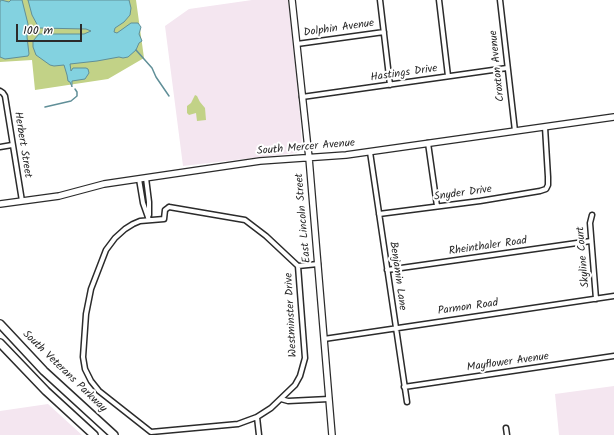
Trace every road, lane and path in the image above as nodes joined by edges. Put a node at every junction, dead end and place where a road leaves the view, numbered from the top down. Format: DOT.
graph roads {
  1 [pos="292,0"];
  2 [pos="380,0"];
  3 [pos="440,0"];
  4 [pos="500,0"];
  5 [pos="384,32"];
  6 [pos="297,44"];
  7 [pos="507,68"];
  8 [pos="448,76"];
  9 [pos="390,85"];
  10 [pos="2,92"];
  11 [pos="302,97"];
  12 [pos="614,117"];
  13 [pos="545,127"];
  14 [pos="515,131"];
  15 [pos="428,143"];
  16 [pos="12,145"];
  17 [pos="0,147"];
  18 [pos="370,152"];
  19 [pos="309,158"];
  20 [pos="146,178"];
  21 [pos="139,179"];
  22 [pos="22,201"];
  23 [pos="0,204"];
  24 [pos="437,206"];
  25 [pos="379,214"];
  26 [pos="592,215"];
  27 [pos="149,220"];
  28 [pos="591,241"];
  29 [pos="318,264"];
  30 [pos="298,266"];
  31 [pos="387,270"];
  32 [pos="614,296"];
  33 [pos="596,299"];
  34 [pos="0,324"];
  35 [pos="396,327"];
  36 [pos="324,339"];
  37 [pos="0,343"];
  38 [pos="614,356"];
  39 [pos="404,387"];
  40 [pos="329,399"];
  41 [pos="281,400"];
  42 [pos="407,402"];
  43 [pos="257,417"];
  44 [pos="506,428"];
  45 [pos="94,435"];
  46 [pos="114,435"];
  47 [pos="259,435"];
  48 [pos="332,435"];
  49 [pos="507,435"];
  1 -- 6 [label="main road, East Lincoln Street"];
  2 -- 5 [label="street"];
  3 -- 8 [label="street"];
  4 -- 7 [label="street, Croxton Avenue"];
  5 -- 6 [label="street, Dolphin Avenue"];
  5 -- 9 [label="street"];
  6 -- 11 [label="main road, East Lincoln Street"];
  7 -- 8 [label="street, Hastings Drive"];
  7 -- 14 [label="street, Croxton Avenue"];
  8 -- 9 [label="street, Hastings Drive"];
  9 -- 11 [label="street, Hastings Drive"];
  10 -- 16 [label="street, Herbert Street"];
  11 -- 19 [label="main road, East Lincoln Street"];
  12 -- 13 [label="main road, South Mercer Avenue"];
  13 -- 14 [label="main road, South Mercer Avenue"];
  13 -- 24 [label="street, Snyder Drive"];
  14 -- 15 [label="main road, South Mercer Avenue"];
  15 -- 18 [label="main road, South Mercer Avenue"];
  15 -- 24 [label="street"];
  16 -- 17 [label="street"];
  16 -- 22 [label="street, Herbert Street"];
  18 -- 19 [label="main road, South Mercer Avenue"];
  18 -- 25 [label="street, Benjamin Lane"];
  19 -- 20 [label="main road, South Mercer Avenue"];
  19 -- 29 [label="main road, East Lincoln Street"];
  20 -- 21 [label="main road, South Mercer Avenue"];
  20 -- 27 [label="street"];
  21 -- 22 [label="main road, South Mercer Avenue"];
  21 -- 27 [label="street"];
  22 -- 23 [label="main road, South Mercer Avenue"];
  24 -- 25 [label="street, Snyder Drive"];
  25 -- 31 [label="street, Benjamin Lane"];
  26 -- 28 [label="street, Skyline Court"];
  27 -- 30 [label="street, Westminster Drive"];
  27 -- 43 [label="street, Westminster Drive"];
  28 -- 31 [label="street, Rheinthaler Road"];
  28 -- 33 [label="street, Skyline Court"];
  29 -- 30 [label="street"];
  29 -- 36 [label="main road, East Lincoln Street"];
  30 -- 41 [label="street, Westminster Drive"];
  31 -- 35 [label="street, Benjamin Lane"];
  32 -- 33 [label="street, Parmon Road"];
  33 -- 35 [label="street, Parmon Road"];
  34 -- 46 [label="highway, South Veterans Parkway"];
  35 -- 36 [label="street, Parmon Road"];
  35 -- 39 [label="street, Benjamin Lane"];
  36 -- 40 [label="main road, East Lincoln Street"];
  37 -- 45 [label="highway"];
  38 -- 39 [label="street, Mayflower Avenue"];
  39 -- 42 [label="street, Benjamin Lane"];
  40 -- 41 [label="street"];
  40 -- 48 [label="main road, East Lincoln Street"];
  41 -- 43 [label="street, Westminster Drive"];
  43 -- 47 [label="street"];
  44 -- 49 [label="street"];
}
